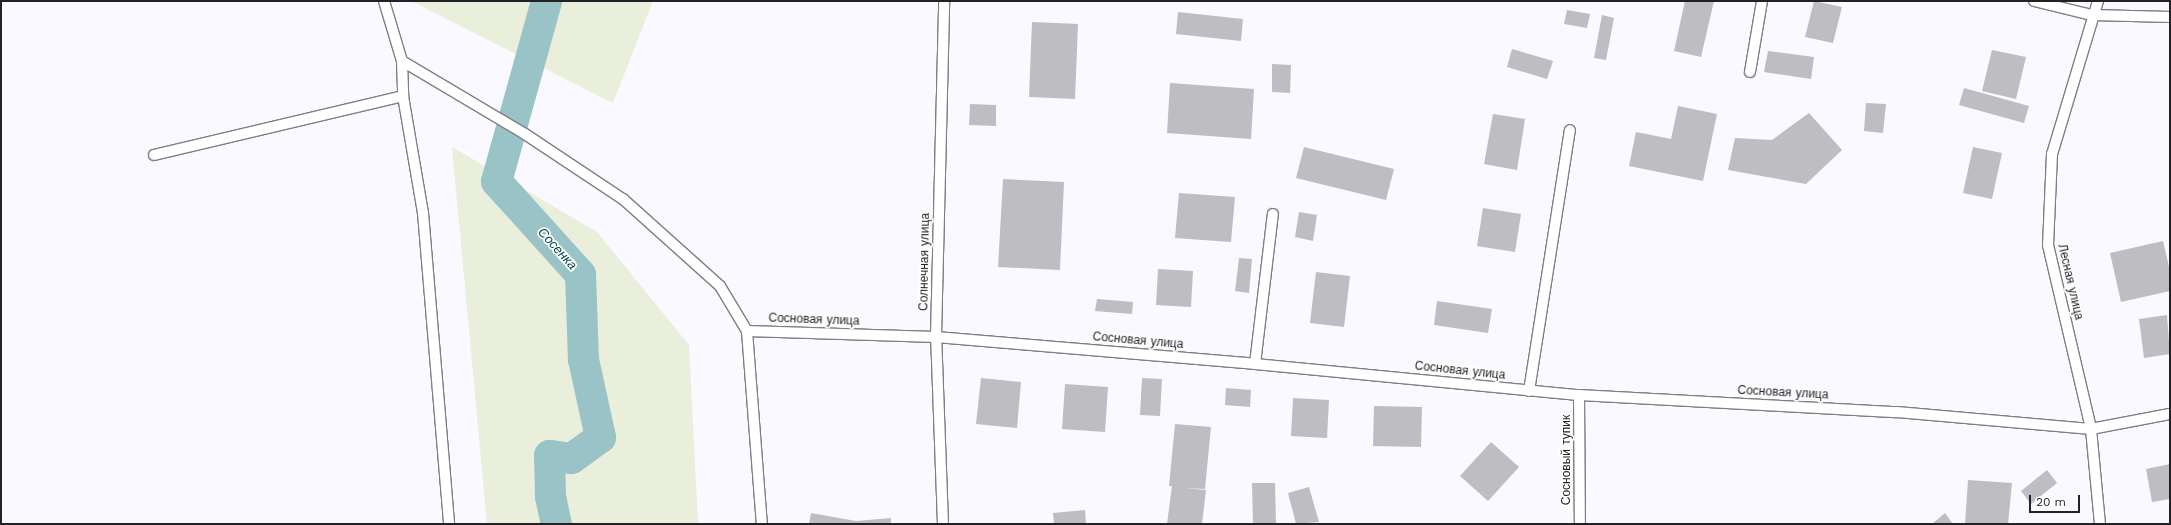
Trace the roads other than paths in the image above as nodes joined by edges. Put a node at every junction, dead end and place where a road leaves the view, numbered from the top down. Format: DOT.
graph roads {
  1 [pos="384,1"];
  2 [pos="944,1"];
  3 [pos="1762,1"];
  4 [pos="2034,1"];
  5 [pos="2098,1"];
  6 [pos="2092,15"];
  7 [pos="2170,17"];
  8 [pos="402,61"];
  9 [pos="1750,72"];
  10 [pos="403,96"];
  11 [pos="1570,130"];
  12 [pos="154,155"];
  13 [pos="1273,214"];
  14 [pos="747,331"];
  15 [pos="936,337"];
  16 [pos="1255,364"];
  17 [pos="1529,391"];
  18 [pos="1579,395"];
  19 [pos="2170,414"];
  20 [pos="2091,429"];
  21 [pos="449,524"];
  22 [pos="762,524"];
  23 [pos="943,524"];
  24 [pos="1580,524"];
  25 [pos="2100,524"];
  1 -- 8 [label="lane"];
  2 -- 15 [label="lane, Солнечная улица"];
  3 -- 9 [label="lane"];
  4 -- 6 [label="lane"];
  5 -- 6 [label="lane, Лесная улица"];
  6 -- 7 [label="lane"];
  6 -- 20 [label="lane, Лесная улица"];
  8 -- 10 [label="lane"];
  8 -- 14 [label="lane"];
  10 -- 12 [label="lane"];
  10 -- 21 [label="lane"];
  11 -- 17 [label="lane"];
  13 -- 16 [label="lane"];
  14 -- 15 [label="lane, Сосновая улица"];
  14 -- 22 [label="lane"];
  15 -- 16 [label="lane, Сосновая улица"];
  15 -- 23 [label="lane, Солнечная улица"];
  16 -- 17 [label="lane, Сосновая улица"];
  17 -- 18 [label="lane, Сосновая улица"];
  18 -- 20 [label="lane, Сосновая улица"];
  18 -- 24 [label="lane, Сосновый тупик"];
  19 -- 20 [label="lane, Сосновая улица"];
  20 -- 25 [label="lane, Лесная улица"];
}
